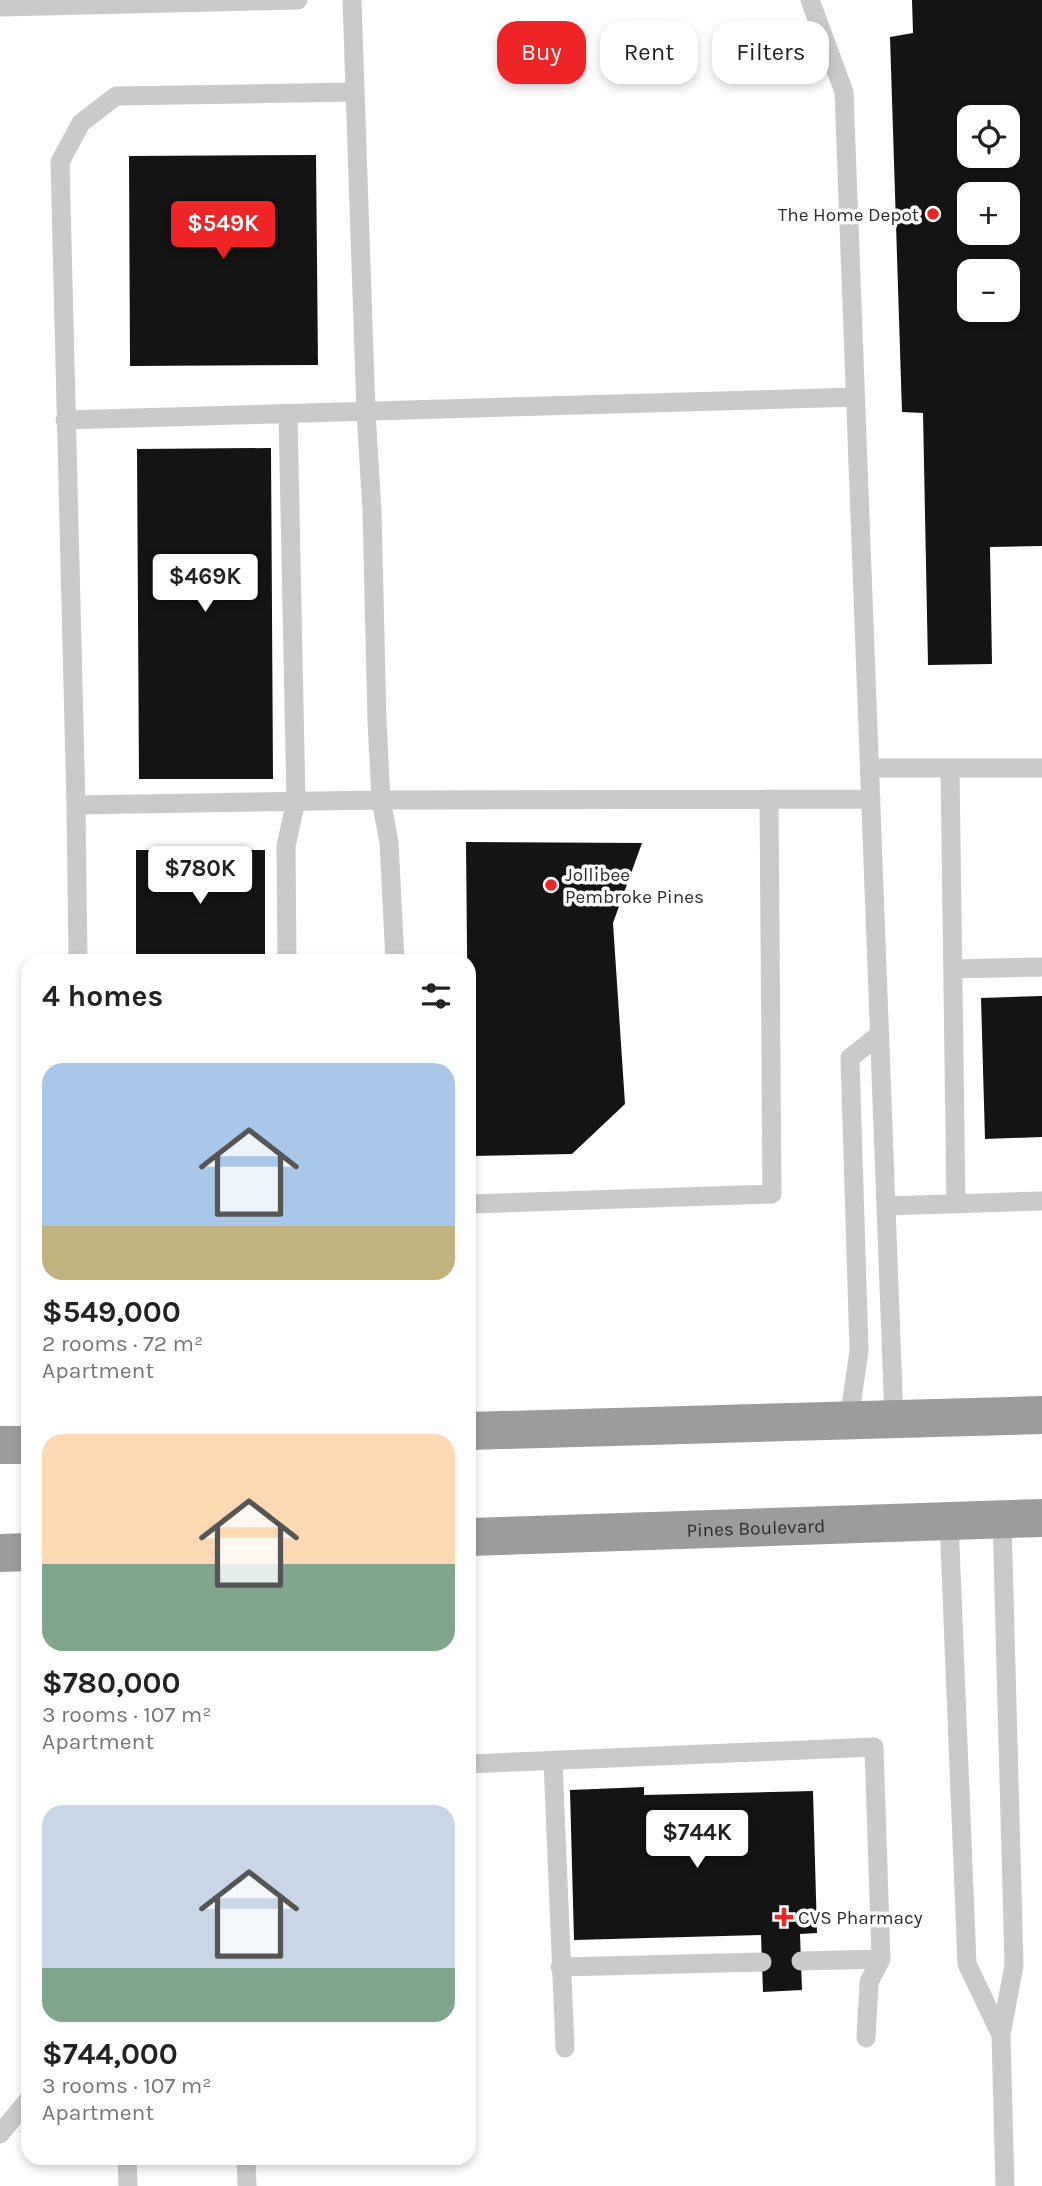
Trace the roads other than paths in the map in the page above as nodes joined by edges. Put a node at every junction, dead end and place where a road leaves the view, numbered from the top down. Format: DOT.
graph roads {
  1 [pos="298,0"];
  2 [pos="352,0"];
  3 [pos="810,0"];
  4 [pos="0,7"];
  5 [pos="355,92"];
  6 [pos="856,397"];
  7 [pos="366,412"];
  8 [pos="288,414"];
  9 [pos="65,420"];
  10 [pos="870,768"];
  11 [pos="950,768"];
  12 [pos="1042,768"];
  13 [pos="769,799"];
  14 [pos="871,799"];
  15 [pos="381,800"];
  16 [pos="296,801"];
  17 [pos="76,805"];
  18 [pos="78,954"];
  19 [pos="287,954"];
  20 [pos="395,954"];
  21 [pos="1042,967"];
  22 [pos="953,969"];
  23 [pos="880,1034"];
  24 [pos="1042,1201"];
  25 [pos="476,1204"];
  26 [pos="956,1204"];
  27 [pos="886,1206"];
  28 [pos="1042,1415"];
  29 [pos="894,1419"];
  30 [pos="849,1420"];
  31 [pos="476,1431"];
  32 [pos="0,1445"];
  33 [pos="21,1445"];
  34 [pos="1042,1518"];
  35 [pos="1002,1519"];
  36 [pos="949,1521"];
  37 [pos="476,1537"];
  38 [pos="21,1552"];
  39 [pos="0,1553"];
  40 [pos="553,1762"];
  41 [pos="476,1764"];
  42 [pos="881,1959"];
  43 [pos="801,1961"];
  44 [pos="762,1962"];
  45 [pos="560,1966"];
  46 [pos="1001,2035"];
  47 [pos="866,2038"];
  48 [pos="565,2048"];
  49 [pos="21,2108"];
  50 [pos="0,2134"];
  51 [pos="127,2165"];
  52 [pos="246,2165"];
  53 [pos="128,2186"];
  54 [pos="247,2186"];
  55 [pos="1005,2186"];
  1 -- 4 [label="lane"];
  2 -- 5 [label="lane"];
  3 -- 6 [label="lane"];
  5 -- 7 [label="lane"];
  5 -- 9 [label="lane"];
  6 -- 7 [label="lane"];
  6 -- 10 [label="lane"];
  7 -- 8 [label="lane"];
  7 -- 15 [label="lane"];
  8 -- 9 [label="lane"];
  8 -- 16 [label="lane"];
  9 -- 17 [label="lane"];
  10 -- 11 [label="lane"];
  10 -- 14 [label="lane"];
  11 -- 12 [label="lane"];
  11 -- 22 [label="lane"];
  13 -- 14 [label="lane"];
  13 -- 15 [label="lane"];
  13 -- 25 [label="lane"];
  14 -- 23 [label="lane"];
  15 -- 16 [label="lane"];
  15 -- 20 [label="lane"];
  16 -- 17 [label="lane"];
  16 -- 19 [label="lane"];
  17 -- 18 [label="lane"];
  21 -- 22 [label="lane"];
  22 -- 26 [label="lane"];
  23 -- 27 [label="lane"];
  23 -- 30 [label="lane"];
  24 -- 26 [label="lane"];
  26 -- 27 [label="lane"];
  27 -- 29 [label="lane"];
  28 -- 29 [label="highway"];
  29 -- 30 [label="highway"];
  30 -- 31 [label="highway"];
  32 -- 33 [label="highway"];
  34 -- 35 [label="highway, Pines Boulevard"];
  35 -- 36 [label="highway, Pines Boulevard"];
  35 -- 46 [label="lane"];
  36 -- 37 [label="highway, Pines Boulevard"];
  36 -- 46 [label="lane"];
  38 -- 39 [label="highway"];
  40 -- 41 [label="lane"];
  40 -- 42 [label="lane"];
  40 -- 45 [label="lane"];
  42 -- 43 [label="lane"];
  42 -- 47 [label="lane"];
  44 -- 45 [label="lane"];
  45 -- 48 [label="lane"];
  46 -- 55 [label="lane"];
  49 -- 50 [label="lane"];
  51 -- 53 [label="lane"];
  52 -- 54 [label="lane"];
}
